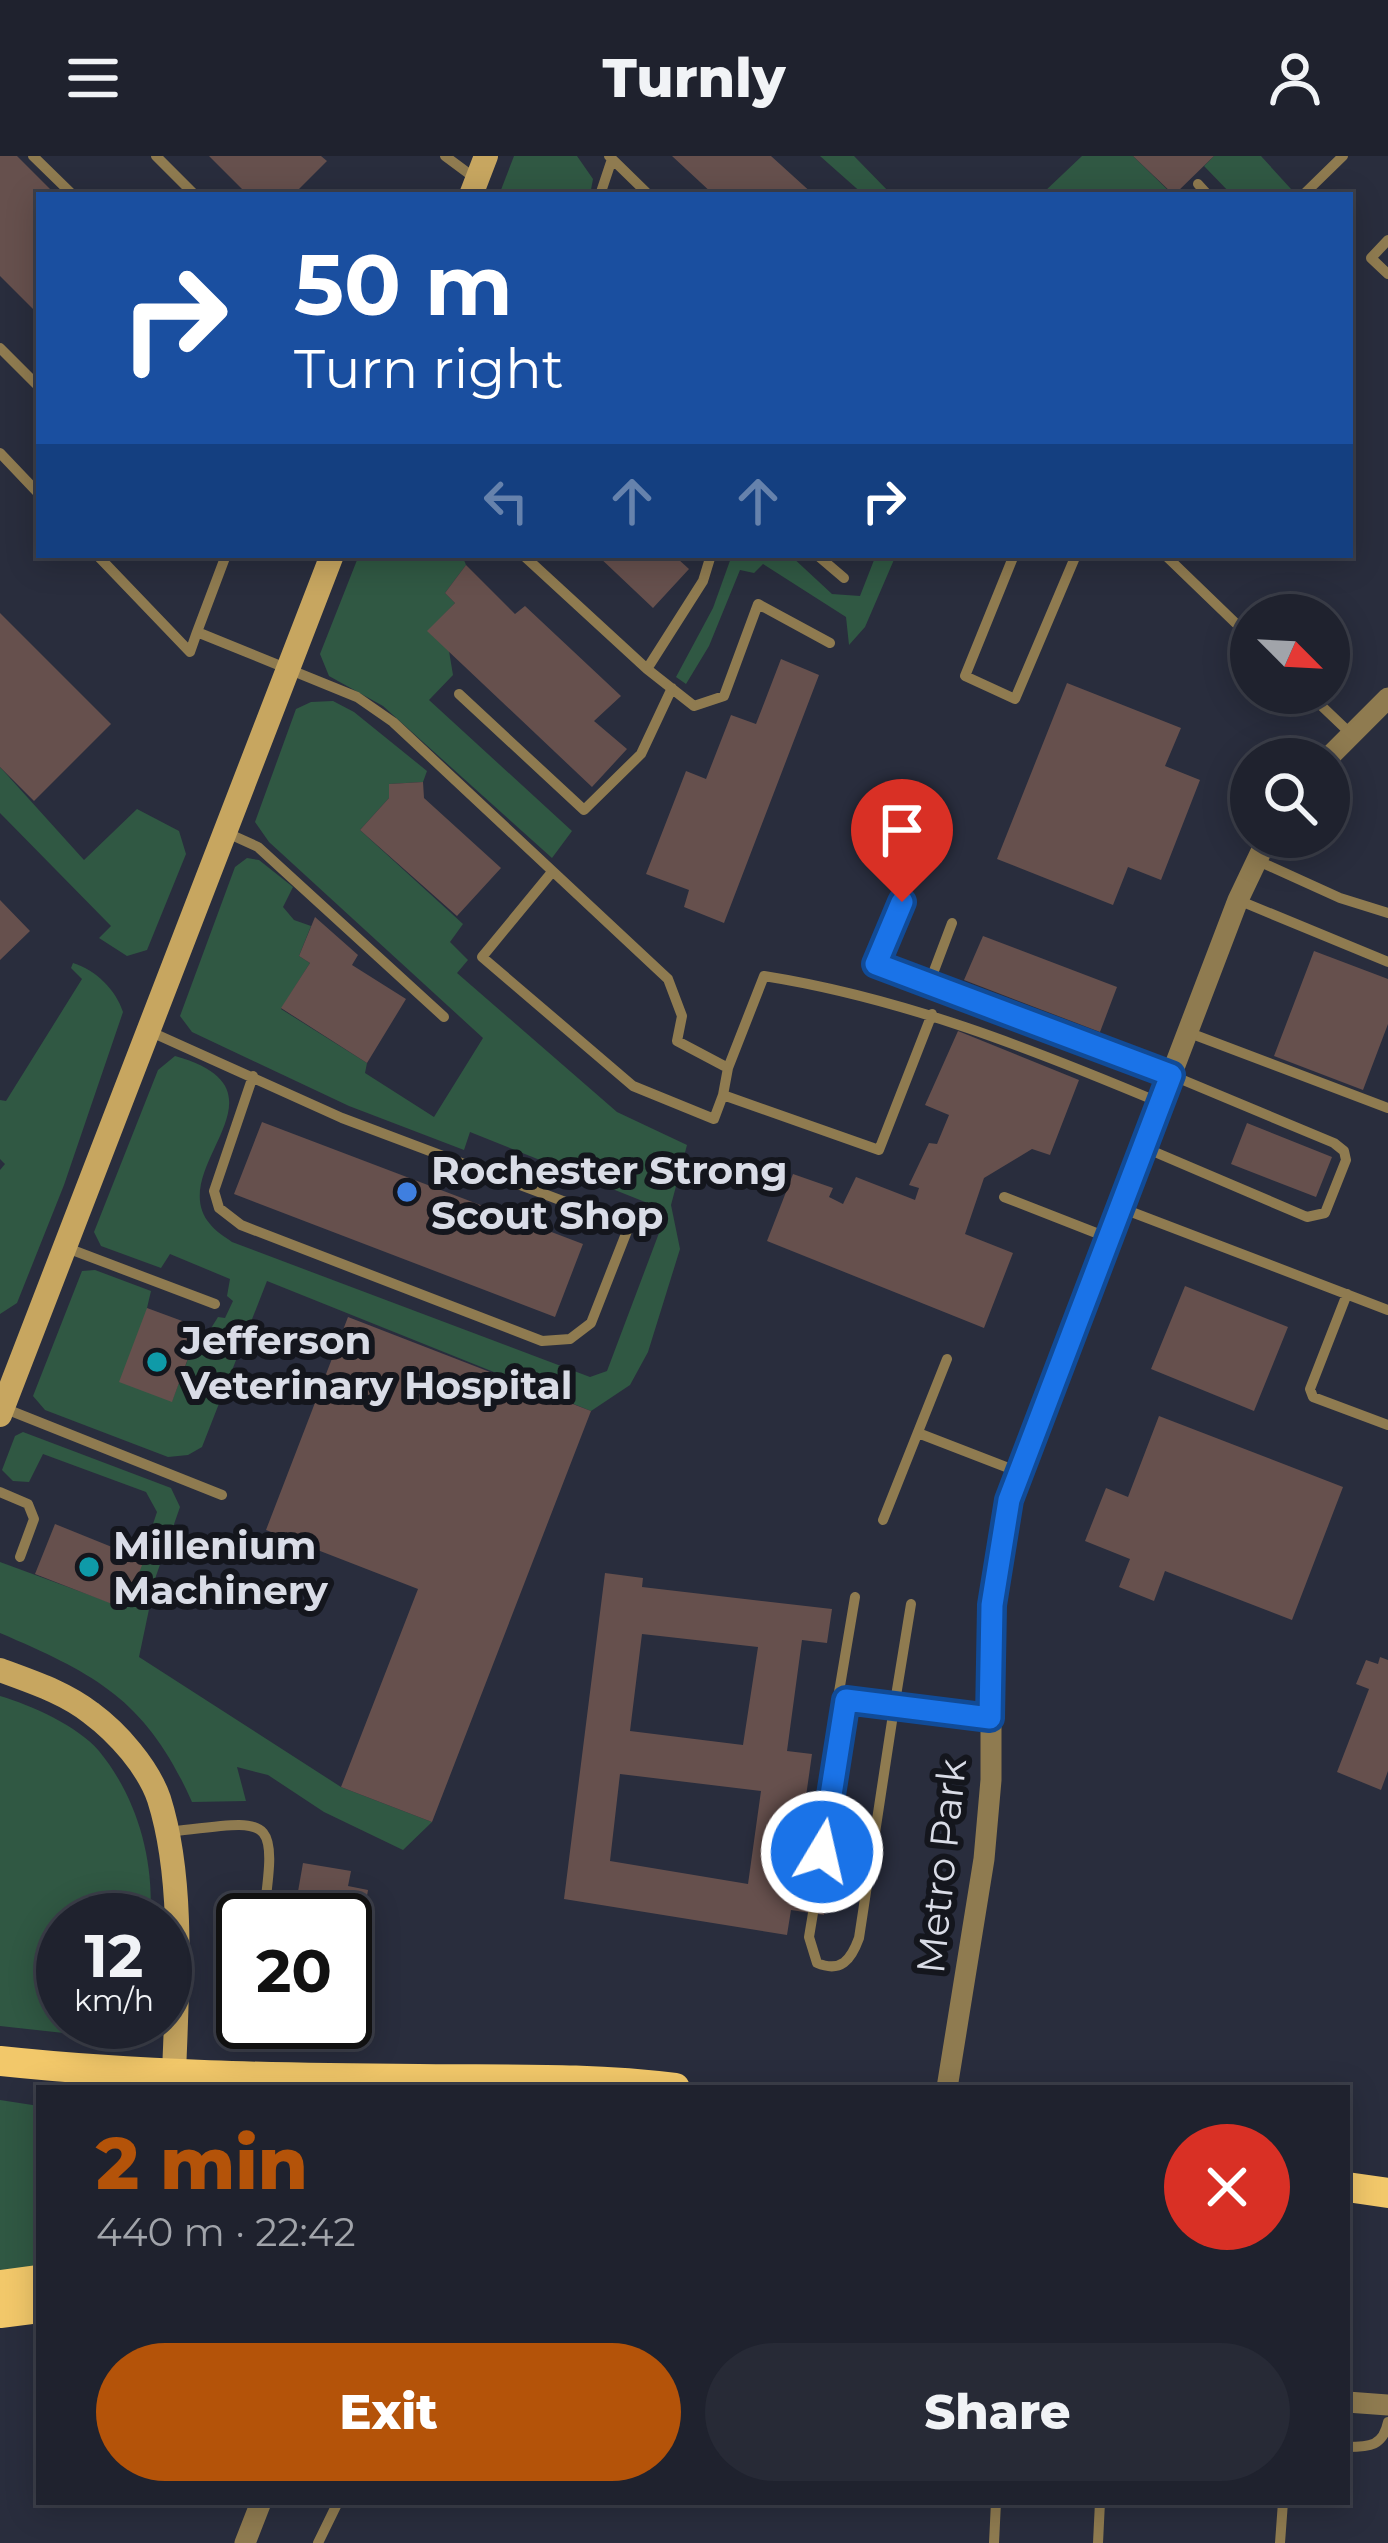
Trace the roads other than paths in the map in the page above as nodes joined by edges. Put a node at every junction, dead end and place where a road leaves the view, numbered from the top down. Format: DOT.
graph roads {
  1 [pos="33,156"];
  2 [pos="156,156"];
  3 [pos="445,156"];
  4 [pos="1342,156"];
  5 [pos="611,157"];
  6 [pos="478,177"];
  7 [pos="1198,184"];
  8 [pos="70,192"];
  9 [pos="192,192"];
  10 [pos="602,192"];
  11 [pos="647,192"];
  12 [pos="1205,192"];
  13 [pos="1306,192"];
  14 [pos="1388,240"];
  15 [pos="1388,274"];
  16 [pos="0,348"];
  17 [pos="36,384"];
  18 [pos="0,453"];
  19 [pos="36,491"];
  20 [pos="101,558"];
  21 [pos="331,558"];
  22 [pos="527,558"];
  23 [pos="710,558"];
  24 [pos="821,558"];
  25 [pos="1013,558"];
  26 [pos="1075,558"];
  27 [pos="1169,558"];
  28 [pos="224,561"];
  29 [pos="844,578"];
  30 [pos="1230,617"];
  31 [pos="196,632"];
  32 [pos="830,643"];
  33 [pos="289,669"];
  34 [pos="647,669"];
  35 [pos="672,688"];
  36 [pos="459,694"];
  37 [pos="1388,698"];
  38 [pos="1330,714"];
  39 [pos="1351,734"];
  40 [pos="1347,738"];
  41 [pos="225,832"];
  42 [pos="1256,860"];
  43 [pos="552,872"];
  44 [pos="1238,899"];
  45 [pos="902,902"];
  46 [pos="1388,914"];
  47 [pos="952,923"];
  48 [pos="1388,962"];
  49 [pos="928,984"];
  50 [pos="932,1014"];
  51 [pos="444,1017"];
  52 [pos="148,1030"];
  53 [pos="1187,1033"];
  54 [pos="728,1068"];
  55 [pos="1171,1075"];
  56 [pos="253,1076"];
  57 [pos="723,1095"];
  58 [pos="1161,1103"];
  59 [pos="1388,1108"];
  60 [pos="1143,1148"];
  61 [pos="1004,1197"];
  62 [pos="1121,1208"];
  63 [pos="1109,1238"];
  64 [pos="64,1247"];
  65 [pos="1347,1294"];
  66 [pos="215,1304"];
  67 [pos="1388,1310"];
  68 [pos="947,1359"];
  69 [pos="1,1411"];
  70 [pos="1388,1425"];
  71 [pos="918,1433"];
  72 [pos="1019,1472"];
  73 [pos="0,1492"];
  74 [pos="221,1495"];
  75 [pos="883,1520"];
  76 [pos="20,1557"];
  77 [pos="855,1598"];
  78 [pos="911,1604"];
  79 [pos="0,1670"];
  80 [pos="846,1700"];
  81 [pos="894,1708"];
  82 [pos="990,1718"];
  83 [pos="165,1832"];
  84 [pos="816,1891"];
  85 [pos="267,1893"];
  86 [pos="813,1913"];
  87 [pos="0,2061"];
  88 [pos="173,2074"];
  89 [pos="100,2079"];
  90 [pos="218,2083"];
  91 [pos="638,2085"];
  92 [pos="947,2085"];
  93 [pos="1350,2187"];
  94 [pos="1388,2193"];
  95 [pos="36,2279"];
  96 [pos="0,2285"];
  97 [pos="36,2308"];
  98 [pos="0,2313"];
  99 [pos="1350,2402"];
  100 [pos="1388,2405"];
  101 [pos="1388,2422"];
  102 [pos="1350,2447"];
  103 [pos="260,2505"];
  104 [pos="337,2505"];
  105 [pos="996,2505"];
  106 [pos="1100,2505"];
  107 [pos="1283,2505"];
  108 [pos="245,2543"];
  109 [pos="318,2543"];
  110 [pos="994,2543"];
  111 [pos="1098,2543"];
  112 [pos="1280,2543"];
  1 -- 8 [label="lane"];
  2 -- 9 [label="lane"];
  3 -- 6 [label="lane"];
  4 -- 13 [label="lane"];
  5 -- 10 [label="lane"];
  5 -- 11 [label="lane"];
  7 -- 12 [label="lane"];
  14 -- 15 [label="lane"];
  16 -- 17 [label="lane"];
  18 -- 19 [label="lane"];
  20 -- 31 [label="lane"];
  21 -- 33 [label="street"];
  22 -- 34 [label="lane"];
  23 -- 34 [label="lane"];
  24 -- 29 [label="lane"];
  25 -- 26 [label="lane"];
  27 -- 30 [label="lane"];
  28 -- 31 [label="lane"];
  31 -- 33 [label="lane"];
  32 -- 35 [label="lane"];
  33 -- 41 [label="street"];
  33 -- 43 [label="lane"];
  34 -- 35 [label="lane"];
  35 -- 36 [label="lane"];
  37 -- 39 [label="street"];
  38 -- 39 [label="lane"];
  39 -- 40 [label="street"];
  41 -- 51 [label="lane"];
  41 -- 52 [label="street"];
  42 -- 44 [label="street, Metro Park"];
  42 -- 46 [label="lane"];
  43 -- 54 [label="lane"];
  43 -- 57 [label="lane"];
  44 -- 48 [label="lane"];
  44 -- 53 [label="street, Metro Park"];
  45 -- 49 [label="lane"];
  47 -- 49 [label="lane"];
  49 -- 55 [label="lane"];
  50 -- 54 [label="lane"];
  50 -- 57 [label="lane"];
  50 -- 58 [label="lane"];
  52 -- 56 [label="lane"];
  52 -- 64 [label="street"];
  53 -- 55 [label="street, Metro Park"];
  53 -- 59 [label="lane"];
  54 -- 57 [label="lane"];
  55 -- 58 [label="street, Metro Park"];
  55 -- 60 [label="lane"];
  56 -- 56 [label="lane"];
  58 -- 60 [label="street, Metro Park"];
  60 -- 62 [label="street, Metro Park"];
  61 -- 63 [label="lane"];
  62 -- 63 [label="street, Metro Park"];
  62 -- 65 [label="lane"];
  63 -- 72 [label="street, Metro Park"];
  64 -- 66 [label="lane"];
  64 -- 69 [label="street"];
  65 -- 67 [label="lane"];
  65 -- 70 [label="lane"];
  68 -- 71 [label="lane"];
  69 -- 74 [label="lane"];
  71 -- 72 [label="lane"];
  71 -- 75 [label="lane"];
  72 -- 82 [label="street, Metro Park"];
  73 -- 76 [label="lane"];
  77 -- 80 [label="lane"];
  78 -- 81 [label="lane"];
  79 -- 83 [label="street"];
  80 -- 81 [label="lane"];
  80 -- 84 [label="lane"];
  81 -- 82 [label="lane"];
  81 -- 86 [label="lane"];
  82 -- 92 [label="street, Metro Park"];
  83 -- 85 [label="lane"];
  83 -- 88 [label="street"];
  87 -- 89 [label="main road"];
  88 -- 89 [label="main road"];
  88 -- 90 [label="main road"];
  90 -- 91 [label="main road"];
  93 -- 94 [label="main road"];
  95 -- 96 [label="main road"];
  97 -- 98 [label="main road"];
  99 -- 100 [label="street"];
  101 -- 102 [label="lane"];
  103 -- 108 [label="street"];
  104 -- 109 [label="lane"];
  105 -- 110 [label="lane"];
  106 -- 111 [label="lane"];
  107 -- 112 [label="lane"];
}
